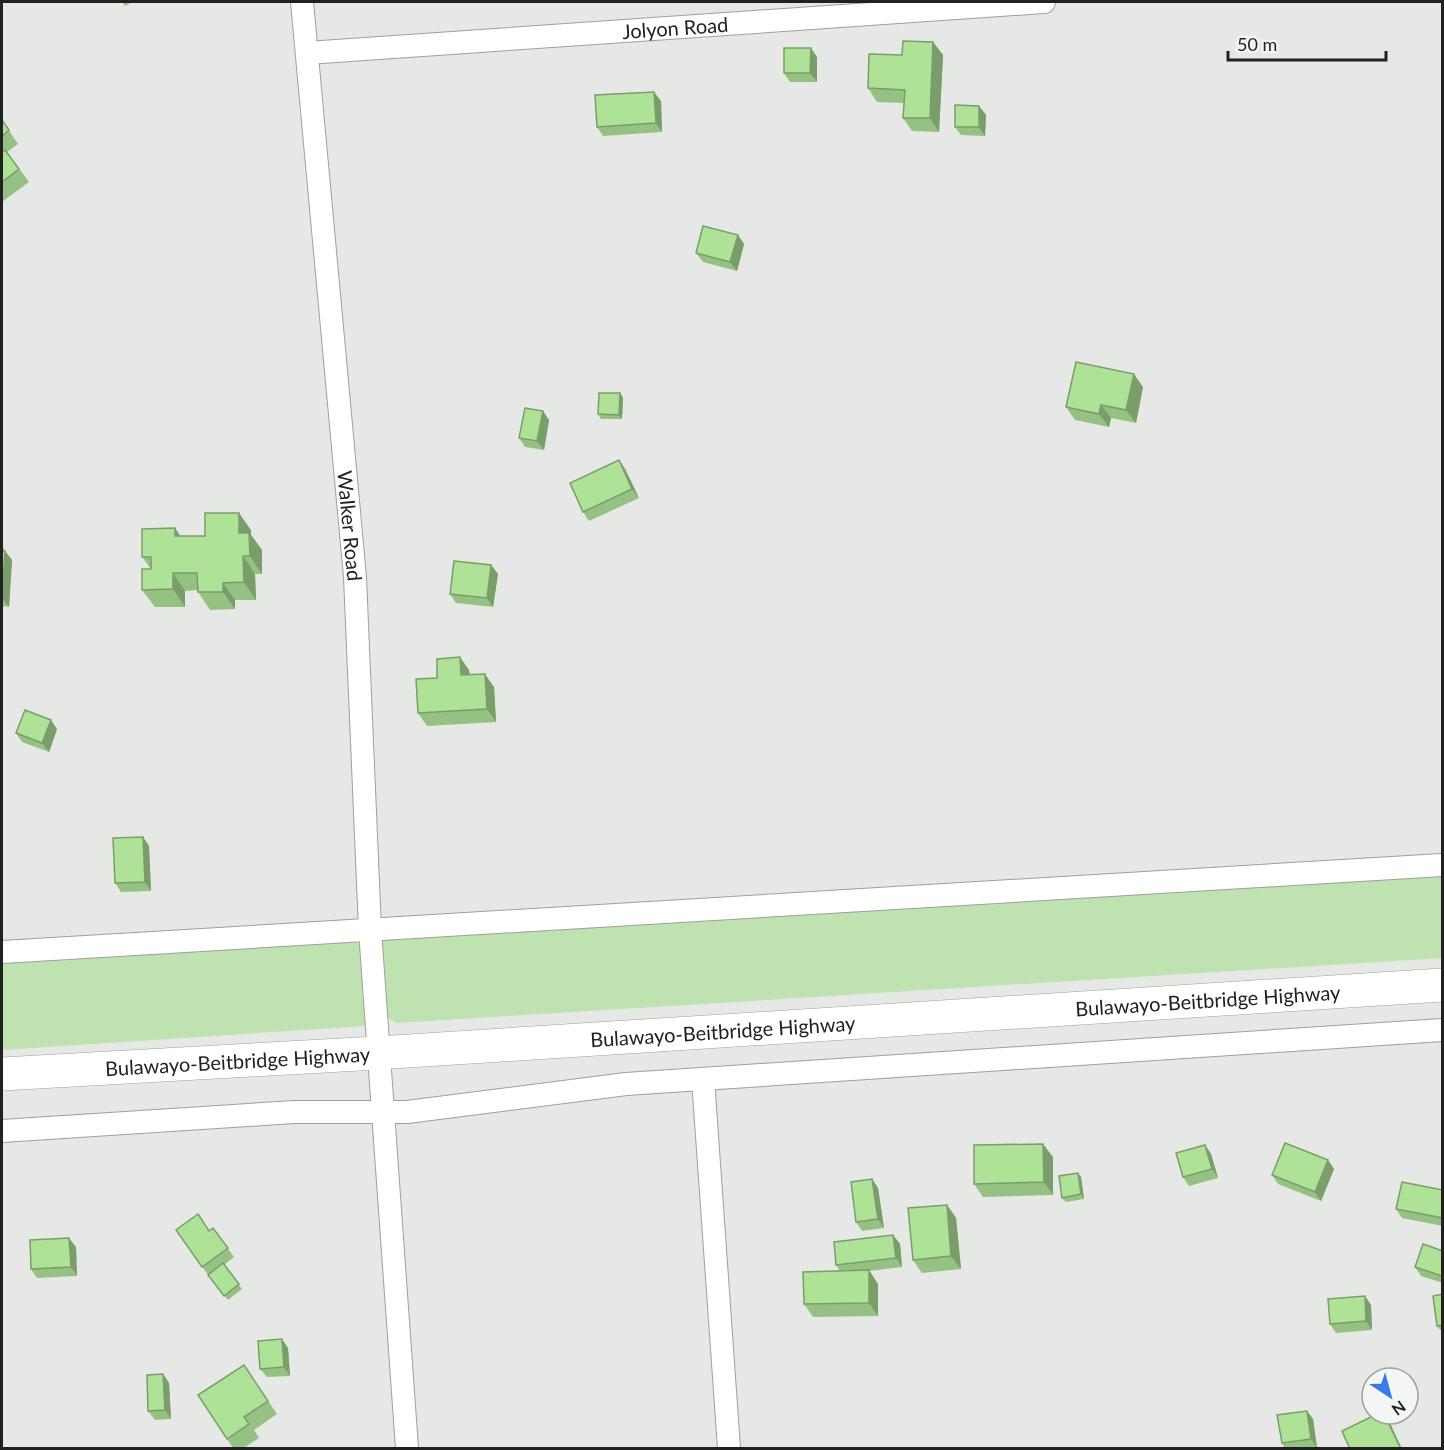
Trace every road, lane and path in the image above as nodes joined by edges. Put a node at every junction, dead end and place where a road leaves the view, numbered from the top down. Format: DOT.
graph roads {
  1 [pos="302,2"];
  2 [pos="1044,2"];
  3 [pos="307,53"];
  4 [pos="1443,865"];
  5 [pos="370,930"];
  6 [pos="2,952"];
  7 [pos="1443,986"];
  8 [pos="1443,1030"];
  9 [pos="378,1053"];
  10 [pos="2,1074"];
  11 [pos="703,1079"];
  12 [pos="382,1113"];
  13 [pos="2,1131"];
  14 [pos="407,1449"];
  15 [pos="729,1449"];
  1 -- 3 [label="street, Walker Road"];
  2 -- 3 [label="street, Jolyon Road"];
  3 -- 5 [label="street, Walker Road"];
  4 -- 5 [label="street"];
  5 -- 6 [label="street"];
  5 -- 9 [label="street, Walker Road"];
  7 -- 9 [label="highway, Bulawayo-Beitbridge Highway"];
  8 -- 11 [label="street"];
  9 -- 10 [label="highway, Bulawayo-Beitbridge Highway"];
  9 -- 12 [label="street, Walker Road"];
  11 -- 12 [label="street"];
  11 -- 15 [label="street"];
  12 -- 13 [label="street"];
  12 -- 14 [label="street, Walker Road"];
}
